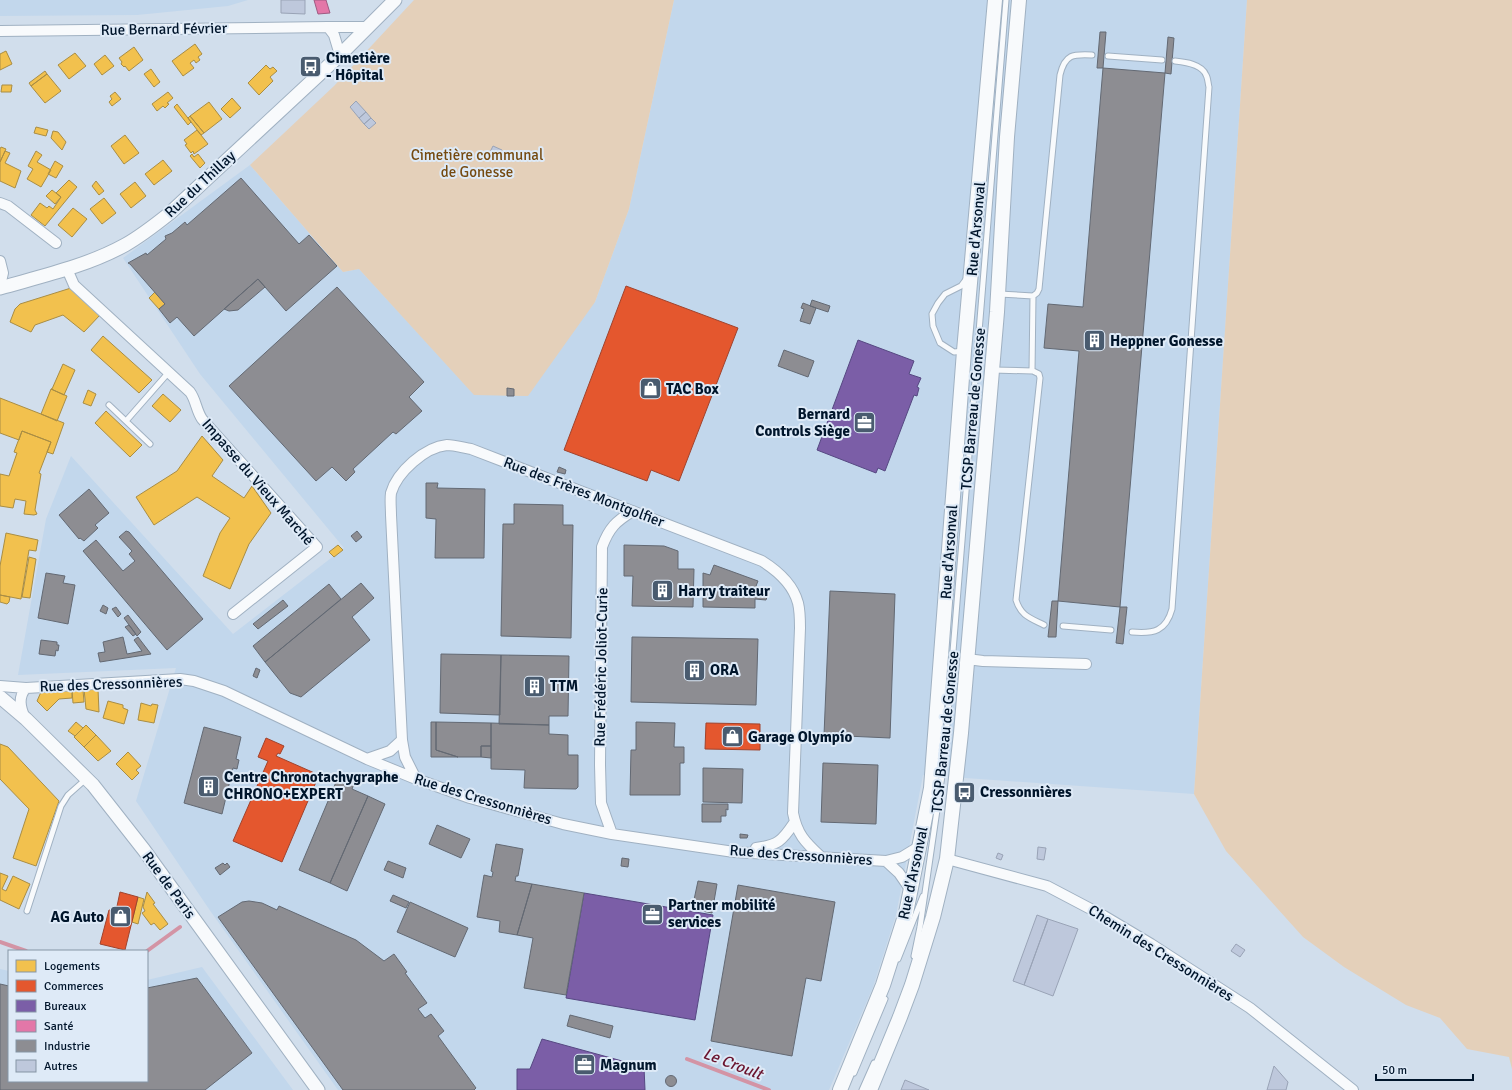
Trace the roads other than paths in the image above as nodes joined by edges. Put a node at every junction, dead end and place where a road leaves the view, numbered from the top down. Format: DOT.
graph roads {
  1 [pos="395,0"];
  2 [pos="995,0"];
  3 [pos="1006,0"];
  4 [pos="1019,0"];
  5 [pos="328,27"];
  6 [pos="369,27"];
  7 [pos="0,32"];
  8 [pos="340,55"];
  9 [pos="1092,55"];
  10 [pos="1108,56"];
  11 [pos="1162,60"];
  12 [pos="1176,61"];
  13 [pos="0,203"];
  14 [pos="56,243"];
  15 [pos="0,261"];
  16 [pos="67,269"];
  17 [pos="972,273"];
  18 [pos="0,287"];
  19 [pos="998,294"];
  20 [pos="1033,296"];
  21 [pos="964,351"];
  22 [pos="992,370"];
  23 [pos="1032,371"];
  24 [pos="169,372"];
  25 [pos="109,405"];
  26 [pos="126,421"];
  27 [pos="150,444"];
  28 [pos="633,510"];
  29 [pos="233,614"];
  30 [pos="1044,625"];
  31 [pos="1063,626"];
  32 [pos="1111,630"];
  33 [pos="1132,632"];
  34 [pos="968,659"];
  35 [pos="1086,664"];
  36 [pos="0,686"];
  37 [pos="26,688"];
  38 [pos="0,698"];
  39 [pos="25,718"];
  40 [pos="402,740"];
  41 [pos="367,759"];
  42 [pos="86,778"];
  43 [pos="416,779"];
  44 [pos="794,824"];
  45 [pos="612,834"];
  46 [pos="920,846"];
  47 [pos="734,852"];
  48 [pos="820,856"];
  49 [pos="947,859"];
  50 [pos="886,861"];
  51 [pos="910,889"];
  52 [pos="925,889"];
  53 [pos="27,911"];
  54 [pos="913,960"];
  55 [pos="896,967"];
  56 [pos="886,997"];
  57 [pos="876,1058"];
  58 [pos="853,1076"];
  59 [pos="318,1090"];
  60 [pos="840,1090"];
  61 [pos="862,1090"];
  62 [pos="870,1090"];
  63 [pos="1353,1090"];
  1 -- 6 [label="street, Rue du Thillay"];
  2 -- 17 [label="main road, Rue d'Arsonval"];
  3 -- 52 [label="lane, TCSP Barreau de Gonesse"];
  4 -- 19 [label="main road, Rue d'Arsonval"];
  5 -- 6 [label="street, Rue Bernard Février"];
  5 -- 7 [label="street, Rue Bernard Février"];
  5 -- 8 [label="street"];
  6 -- 8 [label="street, Rue du Thillay"];
  8 -- 16 [label="street, Rue du Thillay"];
  9 -- 20 [label="lane"];
  10 -- 11 [label="lane"];
  12 -- 33 [label="lane"];
  13 -- 14 [label="street"];
  15 -- 18 [label="street"];
  16 -- 18 [label="street, Rue du Thillay"];
  16 -- 24 [label="street, Impasse du Vieux Marché"];
  17 -- 21 [label="main road, Rue d'Arsonval"];
  17 -- 21 [label="lane"];
  19 -- 20 [label="lane"];
  19 -- 22 [label="main road, Rue d'Arsonval"];
  20 -- 23 [label="lane"];
  21 -- 46 [label="main road, Rue d'Arsonval"];
  22 -- 23 [label="lane"];
  22 -- 34 [label="main road, Rue d'Arsonval"];
  23 -- 30 [label="lane"];
  24 -- 26 [label="lane"];
  24 -- 29 [label="street, Impasse du Vieux Marché"];
  25 -- 26 [label="lane"];
  26 -- 27 [label="lane"];
  28 -- 40 [label="street, Rue des Frères Montgolfier"];
  28 -- 44 [label="street, Rue des Frères Montgolfier"];
  28 -- 45 [label="street, Rue Frédéric Joliot-Curie"];
  31 -- 32 [label="lane"];
  34 -- 35 [label="street"];
  34 -- 49 [label="main road, Rue d'Arsonval"];
  36 -- 37 [label="street, Rue des Cressonnières"];
  37 -- 39 [label="street, Rue des Cressonnières"];
  37 -- 41 [label="street, Rue des Cressonnières"];
  38 -- 39 [label="street, Rue de Paris"];
  39 -- 42 [label="street, Rue de Paris"];
  40 -- 41 [label="street"];
  40 -- 43 [label="street, Rue des Frères Montgolfier"];
  41 -- 43 [label="street, Rue des Cressonnières"];
  42 -- 53 [label="lane"];
  42 -- 59 [label="street, Rue de Paris"];
  43 -- 45 [label="street, Rue des Cressonnières"];
  44 -- 47 [label="street"];
  44 -- 48 [label="street, Rue des Frères Montgolfier"];
  45 -- 47 [label="street, Rue des Cressonnières"];
  46 -- 50 [label="street, Rue des Cressonnières"];
  46 -- 51 [label="main road, Rue d'Arsonval"];
  47 -- 48 [label="street, Rue des Cressonnières"];
  48 -- 50 [label="street, Rue des Cressonnières"];
  49 -- 62 [label="main road, Rue d'Arsonval"];
  49 -- 63 [label="street, Chemin des Cressonnières"];
  50 -- 51 [label="street, Rue des Cressonnières"];
  51 -- 60 [label="main road, Rue d'Arsonval"];
  52 -- 54 [label="lane, TCSP Barreau de Gonesse"];
  52 -- 55 [label="lane, TCSP Barreau de Gonesse"];
  56 -- 58 [label="lane"];
  57 -- 61 [label="lane"];
}
